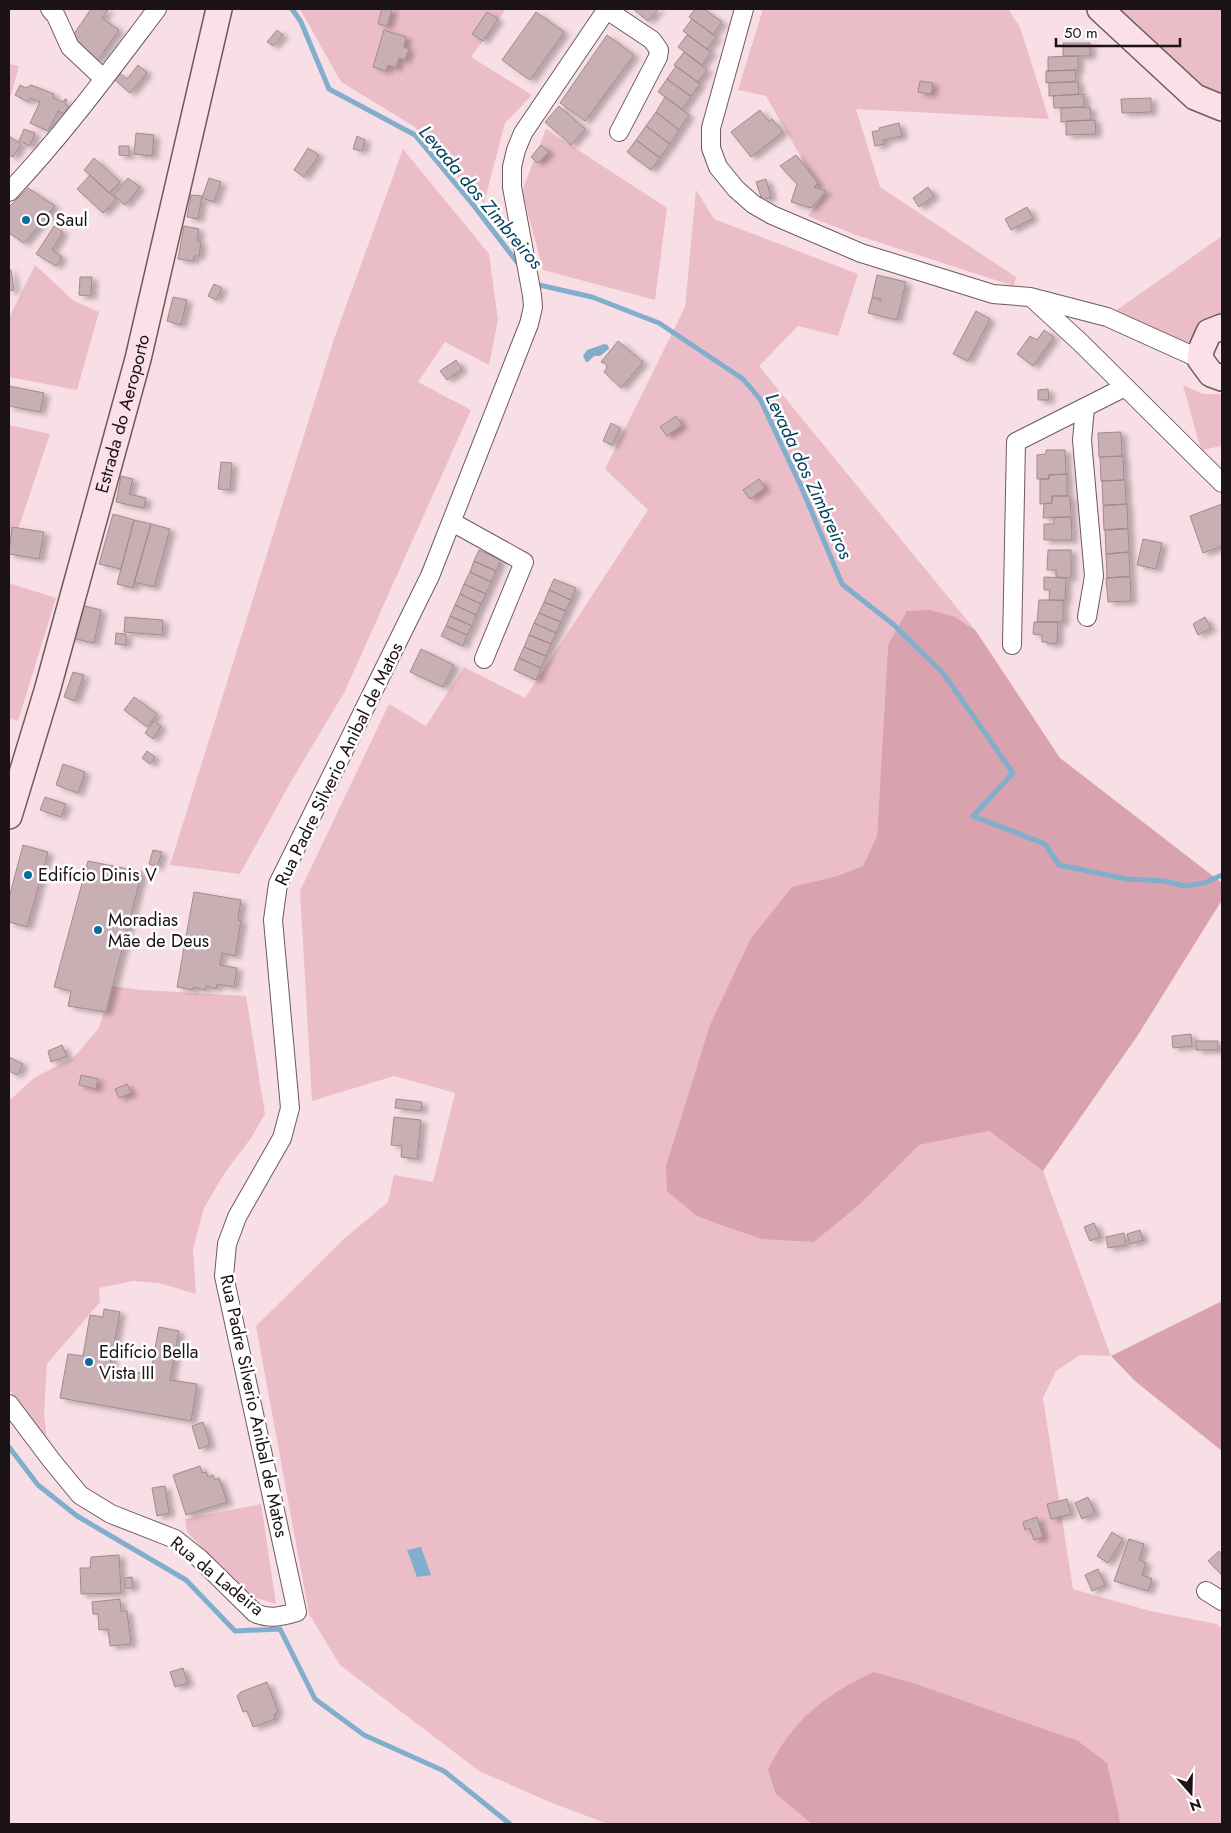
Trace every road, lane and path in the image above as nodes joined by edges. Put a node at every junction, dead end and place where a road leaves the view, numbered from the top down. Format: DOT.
graph roads {
  1 [pos="50,9"];
  2 [pos="157,9"];
  3 [pos="219,9"];
  4 [pos="607,9"];
  5 [pos="744,9"];
  6 [pos="1100,9"];
  7 [pos="104,79"];
  8 [pos="1222,108"];
  9 [pos="619,132"];
  10 [pos="9,192"];
  11 [pos="1030,297"];
  12 [pos="1222,327"];
  13 [pos="1200,359"];
  14 [pos="1222,378"];
  15 [pos="1125,388"];
  16 [pos="1085,408"];
  17 [pos="1222,483"];
  18 [pos="452,522"];
  19 [pos="1087,617"];
  20 [pos="1012,645"];
  21 [pos="484,659"];
  22 [pos="9,816"];
  23 [pos="9,1404"];
  24 [pos="1206,1591"];
  25 [pos="1222,1601"];
  26 [pos="298,1612"];
  1 -- 7 [label="street"];
  2 -- 7 [label="street"];
  3 -- 22 [label="main road, Estrada do Aeroporto"];
  4 -- 9 [label="street"];
  4 -- 18 [label="street, Rua Padre Silverio Anibal de Matos"];
  5 -- 11 [label="street"];
  6 -- 8 [label="main road"];
  7 -- 10 [label="street"];
  11 -- 13 [label="street"];
  11 -- 15 [label="street"];
  12 -- 13 [label="main road"];
  13 -- 14 [label="main road"];
  15 -- 16 [label="street"];
  15 -- 17 [label="street"];
  16 -- 19 [label="street"];
  16 -- 20 [label="street"];
  18 -- 21 [label="street"];
  18 -- 26 [label="street, Rua Padre Silverio Anibal de Matos"];
  23 -- 26 [label="street, Rua da Ladeira"];
  24 -- 25 [label="street"];
}
